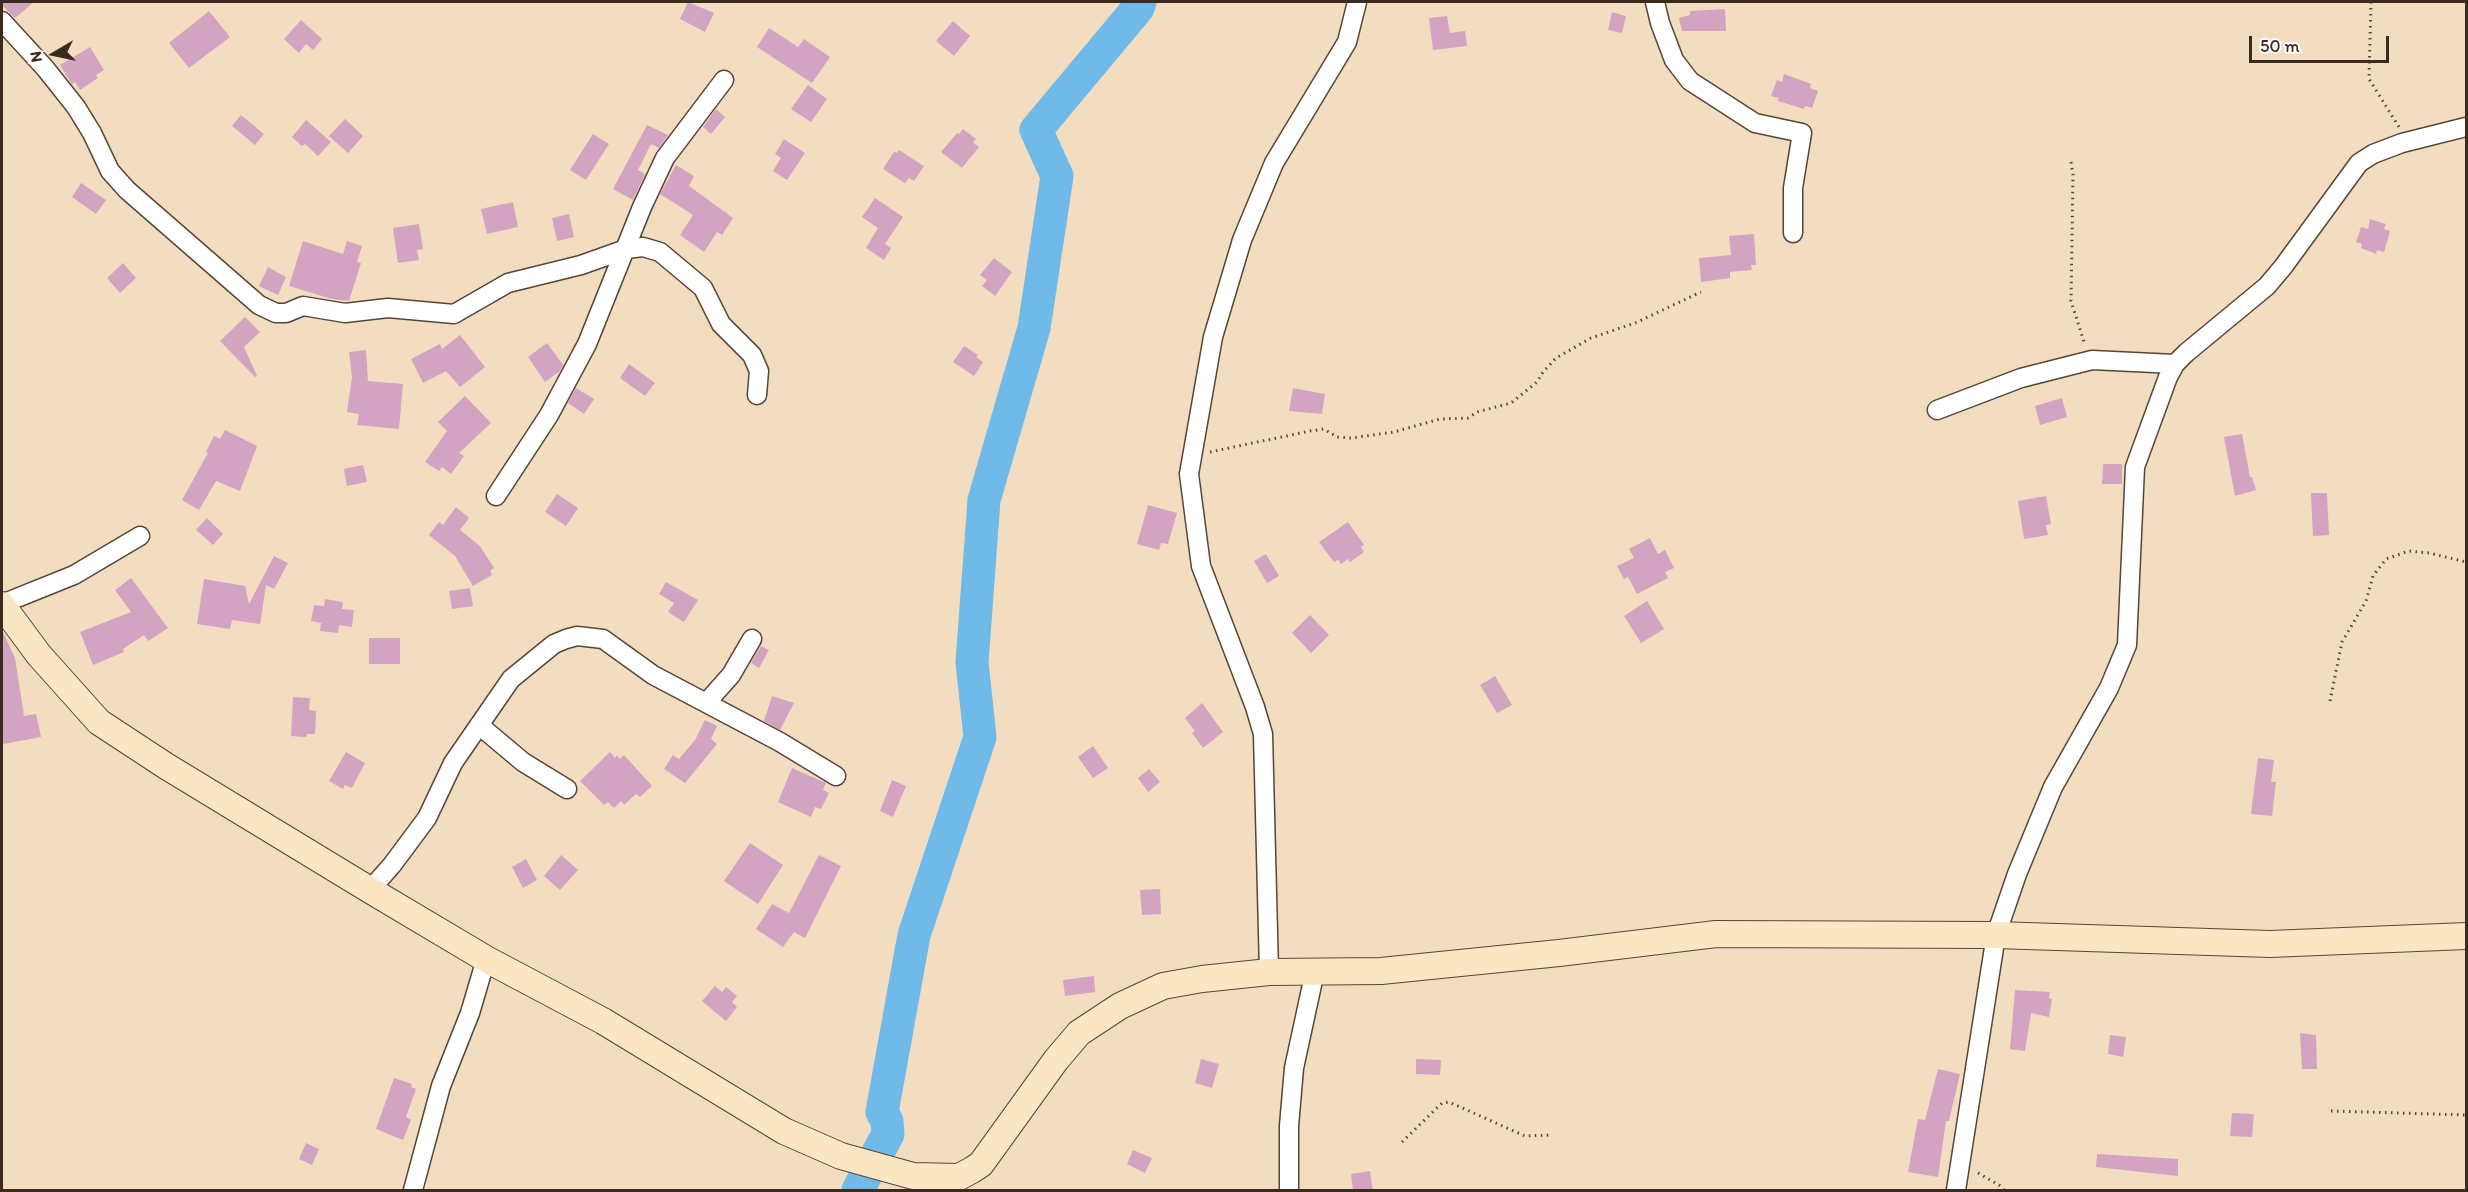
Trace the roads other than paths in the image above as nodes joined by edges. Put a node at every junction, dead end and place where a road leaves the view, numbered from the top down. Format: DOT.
graph roads {
  1 [pos="1357,2"];
  2 [pos="1655,2"];
  3 [pos="2,21"];
  4 [pos="724,80"];
  5 [pos="2466,127"];
  6 [pos="1793,233"];
  7 [pos="626,249"];
  8 [pos="2175,364"];
  9 [pos="757,395"];
  10 [pos="1937,410"];
  11 [pos="496,496"];
  12 [pos="140,536"];
  13 [pos="2,608"];
  14 [pos="752,639"];
  15 [pos="707,702"];
  16 [pos="479,725"];
  17 [pos="836,776"];
  18 [pos="567,789"];
  19 [pos="370,890"];
  20 [pos="1996,935"];
  21 [pos="2466,936"];
  22 [pos="486,958"];
  23 [pos="1315,971"];
  24 [pos="1269,972"];
  25 [pos="965,1180"];
  26 [pos="413,1191"];
  27 [pos="1289,1191"];
  28 [pos="1956,1191"];
  1 -- 24 [label="street"];
  2 -- 6 [label="street"];
  3 -- 7 [label="street"];
  4 -- 7 [label="street"];
  5 -- 8 [label="street"];
  7 -- 9 [label="street"];
  7 -- 11 [label="street"];
  8 -- 10 [label="street"];
  8 -- 20 [label="street"];
  12 -- 13 [label="street"];
  13 -- 19 [label="main road"];
  14 -- 15 [label="street"];
  15 -- 16 [label="street"];
  15 -- 17 [label="street"];
  16 -- 18 [label="street"];
  16 -- 19 [label="street"];
  19 -- 22 [label="main road"];
  20 -- 21 [label="main road"];
  20 -- 23 [label="main road"];
  20 -- 28 [label="street"];
  22 -- 25 [label="main road"];
  22 -- 26 [label="street"];
  23 -- 24 [label="main road"];
  23 -- 27 [label="street"];
  24 -- 25 [label="main road"];
}
